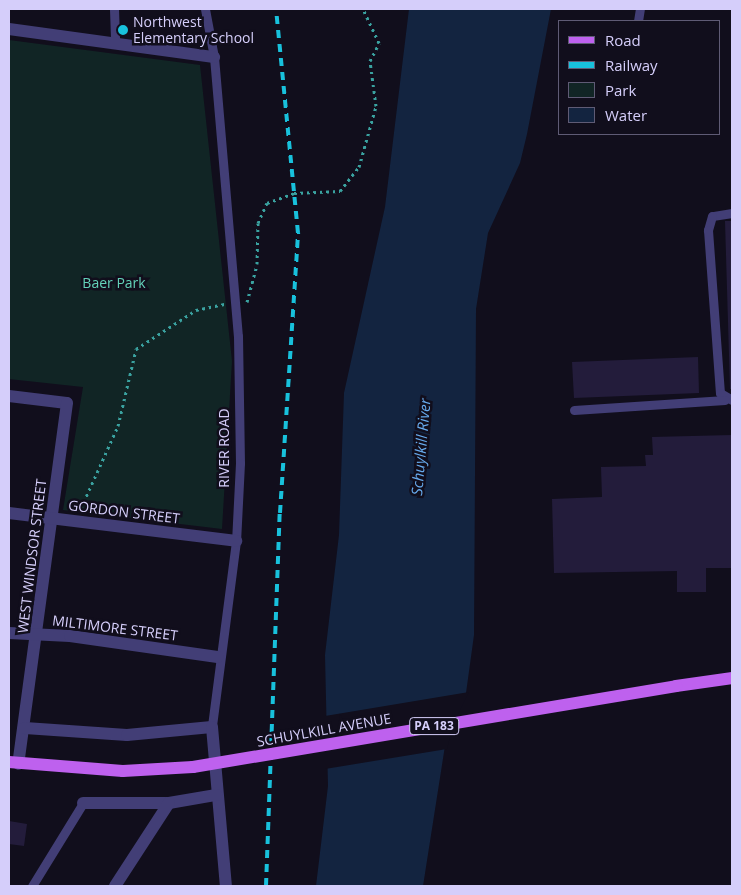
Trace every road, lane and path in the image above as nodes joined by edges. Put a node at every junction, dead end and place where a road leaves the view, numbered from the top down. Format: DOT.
graph roads {
  1 [pos="114,9"];
  2 [pos="205,9"];
  3 [pos="363,9"];
  4 [pos="9,29"];
  5 [pos="115,44"];
  6 [pos="214,57"];
  7 [pos="732,213"];
  8 [pos="234,304"];
  9 [pos="9,396"];
  10 [pos="729,400"];
  11 [pos="574,410"];
  12 [pos="9,513"];
  13 [pos="52,518"];
  14 [pos="76,520"];
  15 [pos="236,542"];
  16 [pos="9,633"];
  17 [pos="37,634"];
  18 [pos="218,657"];
  19 [pos="732,678"];
  20 [pos="212,727"];
  21 [pos="25,728"];
  22 [pos="14,763"];
  23 [pos="216,795"];
  24 [pos="83,803"];
  25 [pos="169,803"];
  26 [pos="32,886"];
  27 [pos="115,886"];
  28 [pos="226,886"];
  1 -- 5 [label="lane"];
  2 -- 6 [label="lane, RIVER ROAD"];
  3 -- 8 [label="path"];
  4 -- 5 [label="street"];
  5 -- 6 [label="street"];
  6 -- 8 [label="lane, RIVER ROAD"];
  7 -- 10 [label="lane"];
  8 -- 14 [label="path"];
  8 -- 15 [label="lane, RIVER ROAD"];
  9 -- 13 [label="street, WEST WINDSOR STREET"];
  10 -- 11 [label="lane"];
  12 -- 13 [label="street, GORDON STREET"];
  13 -- 14 [label="street, GORDON STREET"];
  13 -- 17 [label="street, WEST WINDSOR STREET"];
  14 -- 15 [label="street, GORDON STREET"];
  15 -- 18 [label="lane, RIVER ROAD"];
  16 -- 17 [label="street, MILTIMORE STREET"];
  17 -- 18 [label="street, MILTIMORE STREET"];
  17 -- 21 [label="street, WEST WINDSOR STREET"];
  18 -- 20 [label="lane, RIVER ROAD"];
  19 -- 22 [label="main road, SCHUYLKILL AVENUE / PA 183, bridge"];
  20 -- 21 [label="street"];
  20 -- 23 [label="street, RIVER ROAD"];
  21 -- 22 [label="street, WEST WINDSOR STREET"];
  23 -- 25 [label="street"];
  23 -- 28 [label="street, RIVER ROAD"];
  24 -- 25 [label="street"];
  24 -- 26 [label="lane"];
  25 -- 27 [label="street"];
}
